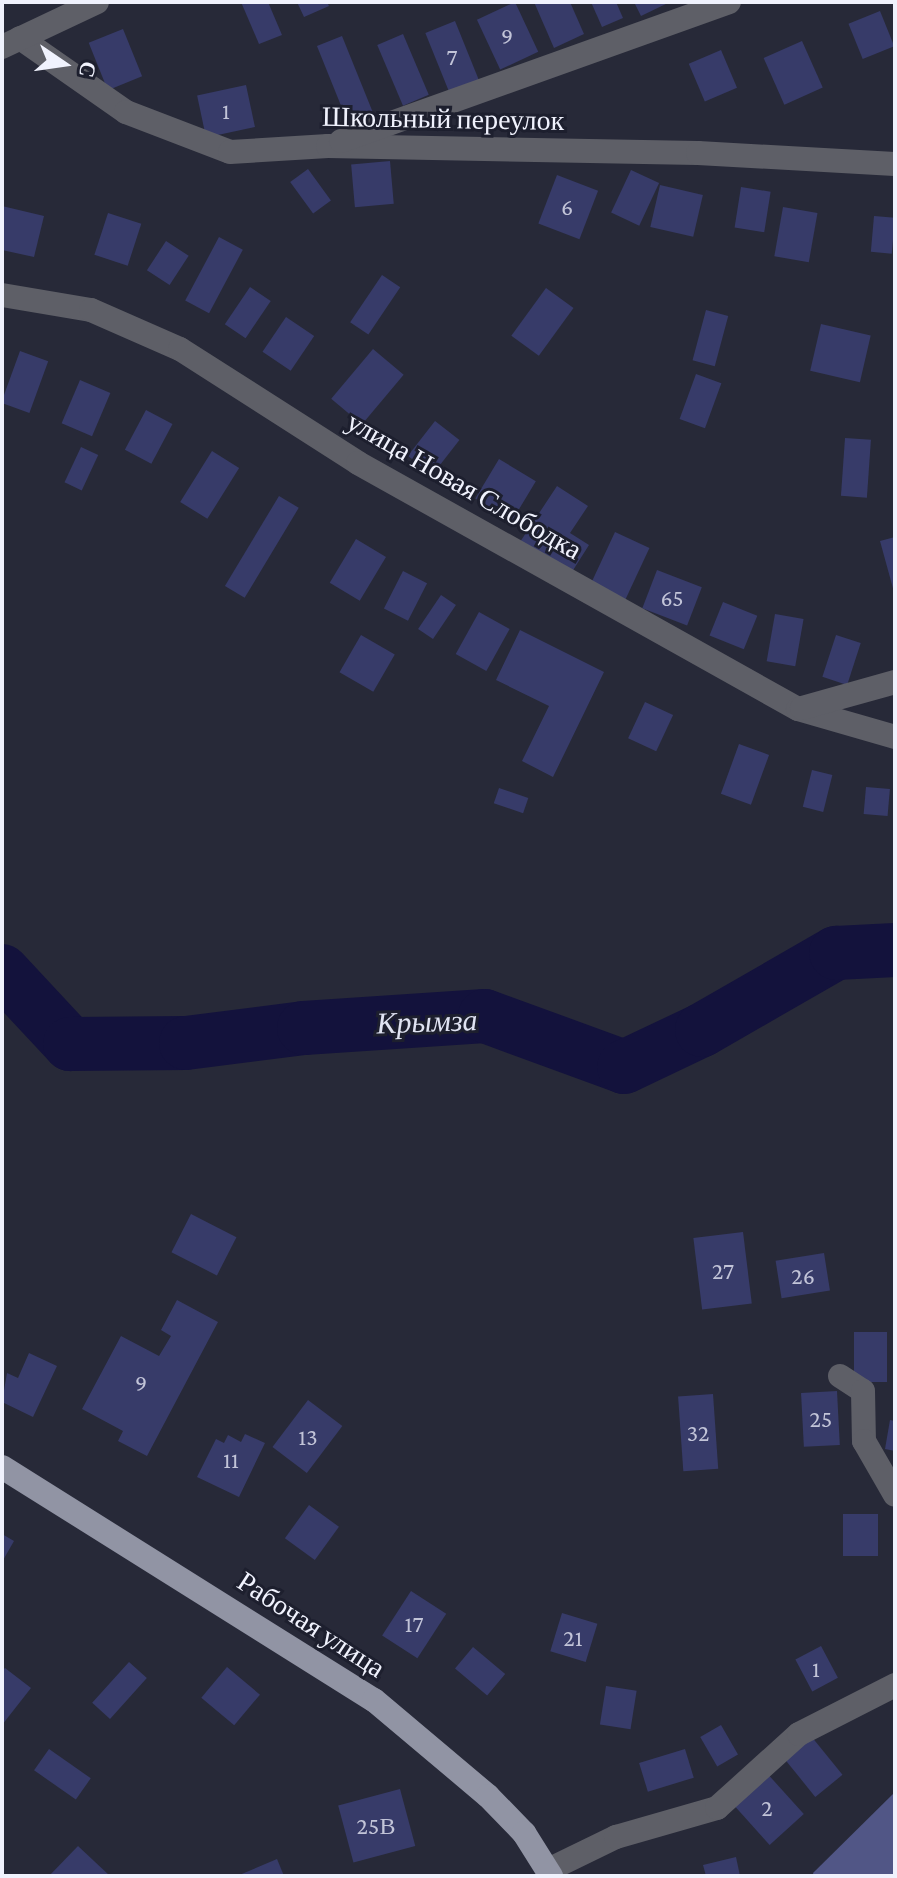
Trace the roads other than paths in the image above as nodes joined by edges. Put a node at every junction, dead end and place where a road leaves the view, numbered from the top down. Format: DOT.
graph roads {
  1 [pos="97,2"];
  2 [pos="729,2"];
  3 [pos="11,43"];
  4 [pos="328,146"];
  5 [pos="895,164"];
  6 [pos="2,295"];
  7 [pos="895,682"];
  8 [pos="798,709"];
  9 [pos="895,737"];
  10 [pos="840,1376"];
  11 [pos="2,1467"];
  12 [pos="895,1495"];
  13 [pos="895,1685"];
  14 [pos="550,1873"];
  1 -- 3 [label="street"];
  2 -- 4 [label="street"];
  3 -- 4 [label="street, Школьный переулок"];
  4 -- 5 [label="street, Школьный переулок"];
  6 -- 8 [label="street, улица Новая Слободка"];
  7 -- 8 [label="street"];
  8 -- 9 [label="street, улица Новая Слободка"];
  10 -- 12 [label="street"];
  11 -- 14 [label="main road, Рабочая улица"];
  13 -- 14 [label="street"];
}
